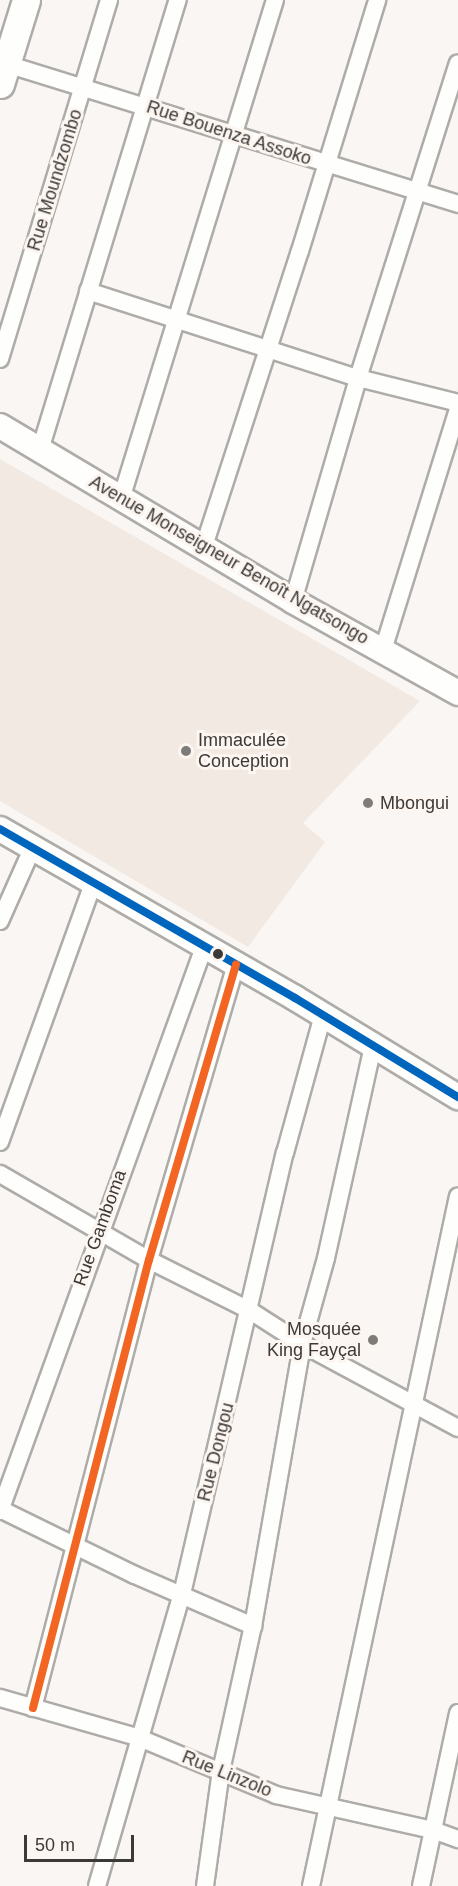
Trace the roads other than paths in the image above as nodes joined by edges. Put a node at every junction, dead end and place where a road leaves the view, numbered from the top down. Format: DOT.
graph roads {
  1 [pos="8,0"];
  2 [pos="26,0"];
  3 [pos="109,0"];
  4 [pos="178,0"];
  5 [pos="275,0"];
  6 [pos="377,0"];
  7 [pos="0,24"];
  8 [pos="458,63"];
  9 [pos="2,70"];
  10 [pos="84,87"];
  11 [pos="145,106"];
  12 [pos="235,138"];
  13 [pos="327,164"];
  14 [pos="416,191"];
  15 [pos="458,204"];
  16 [pos="88,291"];
  17 [pos="176,320"];
  18 [pos="269,350"];
  19 [pos="0,359"];
  20 [pos="358,378"];
  21 [pos="458,403"];
  22 [pos="458,409"];
  23 [pos="0,426"];
  24 [pos="40,450"];
  25 [pos="121,499"];
  26 [pos="204,546"];
  27 [pos="293,601"];
  28 [pos="383,650"];
  29 [pos="458,693"];
  30 [pos="0,829"];
  31 [pos="32,849"];
  32 [pos="93,883"];
  33 [pos="0,921"];
  34 [pos="204,947"];
  35 [pos="236,965"];
  36 [pos="323,1015"];
  37 [pos="373,1046"];
  38 [pos="458,1097"];
  39 [pos="0,1142"];
  40 [pos="0,1174"];
  41 [pos="458,1196"];
  42 [pos="99,1230"];
  43 [pos="148,1260"];
  44 [pos="249,1310"];
  45 [pos="302,1344"];
  46 [pos="413,1405"];
  47 [pos="458,1428"];
  48 [pos="0,1510"];
  49 [pos="75,1545"];
  50 [pos="182,1594"];
  51 [pos="253,1626"];
  52 [pos="0,1698"];
  53 [pos="33,1708"];
  54 [pos="458,1713"];
  55 [pos="137,1737"];
  56 [pos="221,1771"];
  57 [pos="328,1809"];
  58 [pos="433,1830"];
  59 [pos="458,1839"];
  60 [pos="97,1886"];
  61 [pos="205,1886"];
  62 [pos="310,1886"];
  63 [pos="421,1886"];
  1 -- 7 [label="main road"];
  2 -- 9 [label="main road"];
  3 -- 10 [label="street, Rue Moundzombo"];
  4 -- 11 [label="street"];
  5 -- 12 [label="street"];
  6 -- 13 [label="street"];
  8 -- 14 [label="street"];
  9 -- 10 [label="street, Rue Bouenza Assoko"];
  10 -- 11 [label="street, Rue Bouenza Assoko"];
  10 -- 19 [label="street, Rue Moundzombo"];
  11 -- 12 [label="street, Rue Bouenza Assoko"];
  11 -- 16 [label="street"];
  12 -- 13 [label="street, Rue Bouenza Assoko"];
  12 -- 17 [label="street"];
  13 -- 14 [label="street, Rue Bouenza Assoko"];
  13 -- 18 [label="street"];
  14 -- 15 [label="street, Rue Bouenza Assoko"];
  14 -- 20 [label="street"];
  16 -- 17 [label="street"];
  16 -- 24 [label="street"];
  17 -- 18 [label="street"];
  17 -- 25 [label="street"];
  18 -- 20 [label="street"];
  18 -- 26 [label="street"];
  20 -- 21 [label="street"];
  20 -- 27 [label="street"];
  22 -- 28 [label="street"];
  23 -- 24 [label="street, Avenue Monseigneur Benoît Ngatsongo"];
  24 -- 25 [label="street, Avenue Monseigneur Benoît Ngatsongo"];
  25 -- 26 [label="street, Avenue Monseigneur Benoît Ngatsongo"];
  26 -- 27 [label="street, Avenue Monseigneur Benoît Ngatsongo"];
  27 -- 28 [label="street, Avenue Monseigneur Benoît Ngatsongo"];
  28 -- 29 [label="street, Avenue Monseigneur Benoît Ngatsongo"];
  30 -- 31 [label="street"];
  31 -- 32 [label="street"];
  31 -- 33 [label="street"];
  32 -- 34 [label="street"];
  32 -- 39 [label="street"];
  34 -- 35 [label="street"];
  34 -- 42 [label="street, Rue Gamboma"];
  35 -- 36 [label="street"];
  35 -- 43 [label="street"];
  36 -- 37 [label="street"];
  36 -- 44 [label="street, Rue Dongou"];
  37 -- 38 [label="street"];
  37 -- 45 [label="street"];
  40 -- 42 [label="street"];
  41 -- 46 [label="street"];
  42 -- 43 [label="street"];
  42 -- 48 [label="street, Rue Gamboma"];
  43 -- 44 [label="street"];
  43 -- 49 [label="street"];
  44 -- 45 [label="street"];
  44 -- 50 [label="street, Rue Dongou"];
  45 -- 46 [label="street"];
  45 -- 51 [label="street"];
  46 -- 47 [label="street"];
  46 -- 57 [label="street"];
  48 -- 49 [label="street"];
  49 -- 50 [label="street"];
  49 -- 53 [label="street"];
  50 -- 51 [label="street"];
  50 -- 55 [label="street, Rue Dongou"];
  51 -- 56 [label="street"];
  52 -- 53 [label="street, Rue Linzolo"];
  53 -- 55 [label="street, Rue Linzolo"];
  54 -- 58 [label="street"];
  55 -- 56 [label="street, Rue Linzolo"];
  55 -- 60 [label="street, Rue Dongou"];
  56 -- 57 [label="street, Rue Linzolo"];
  56 -- 61 [label="street"];
  57 -- 58 [label="street, Rue Linzolo"];
  57 -- 62 [label="street"];
  58 -- 59 [label="street, Rue Linzolo"];
  58 -- 63 [label="street"];
}
